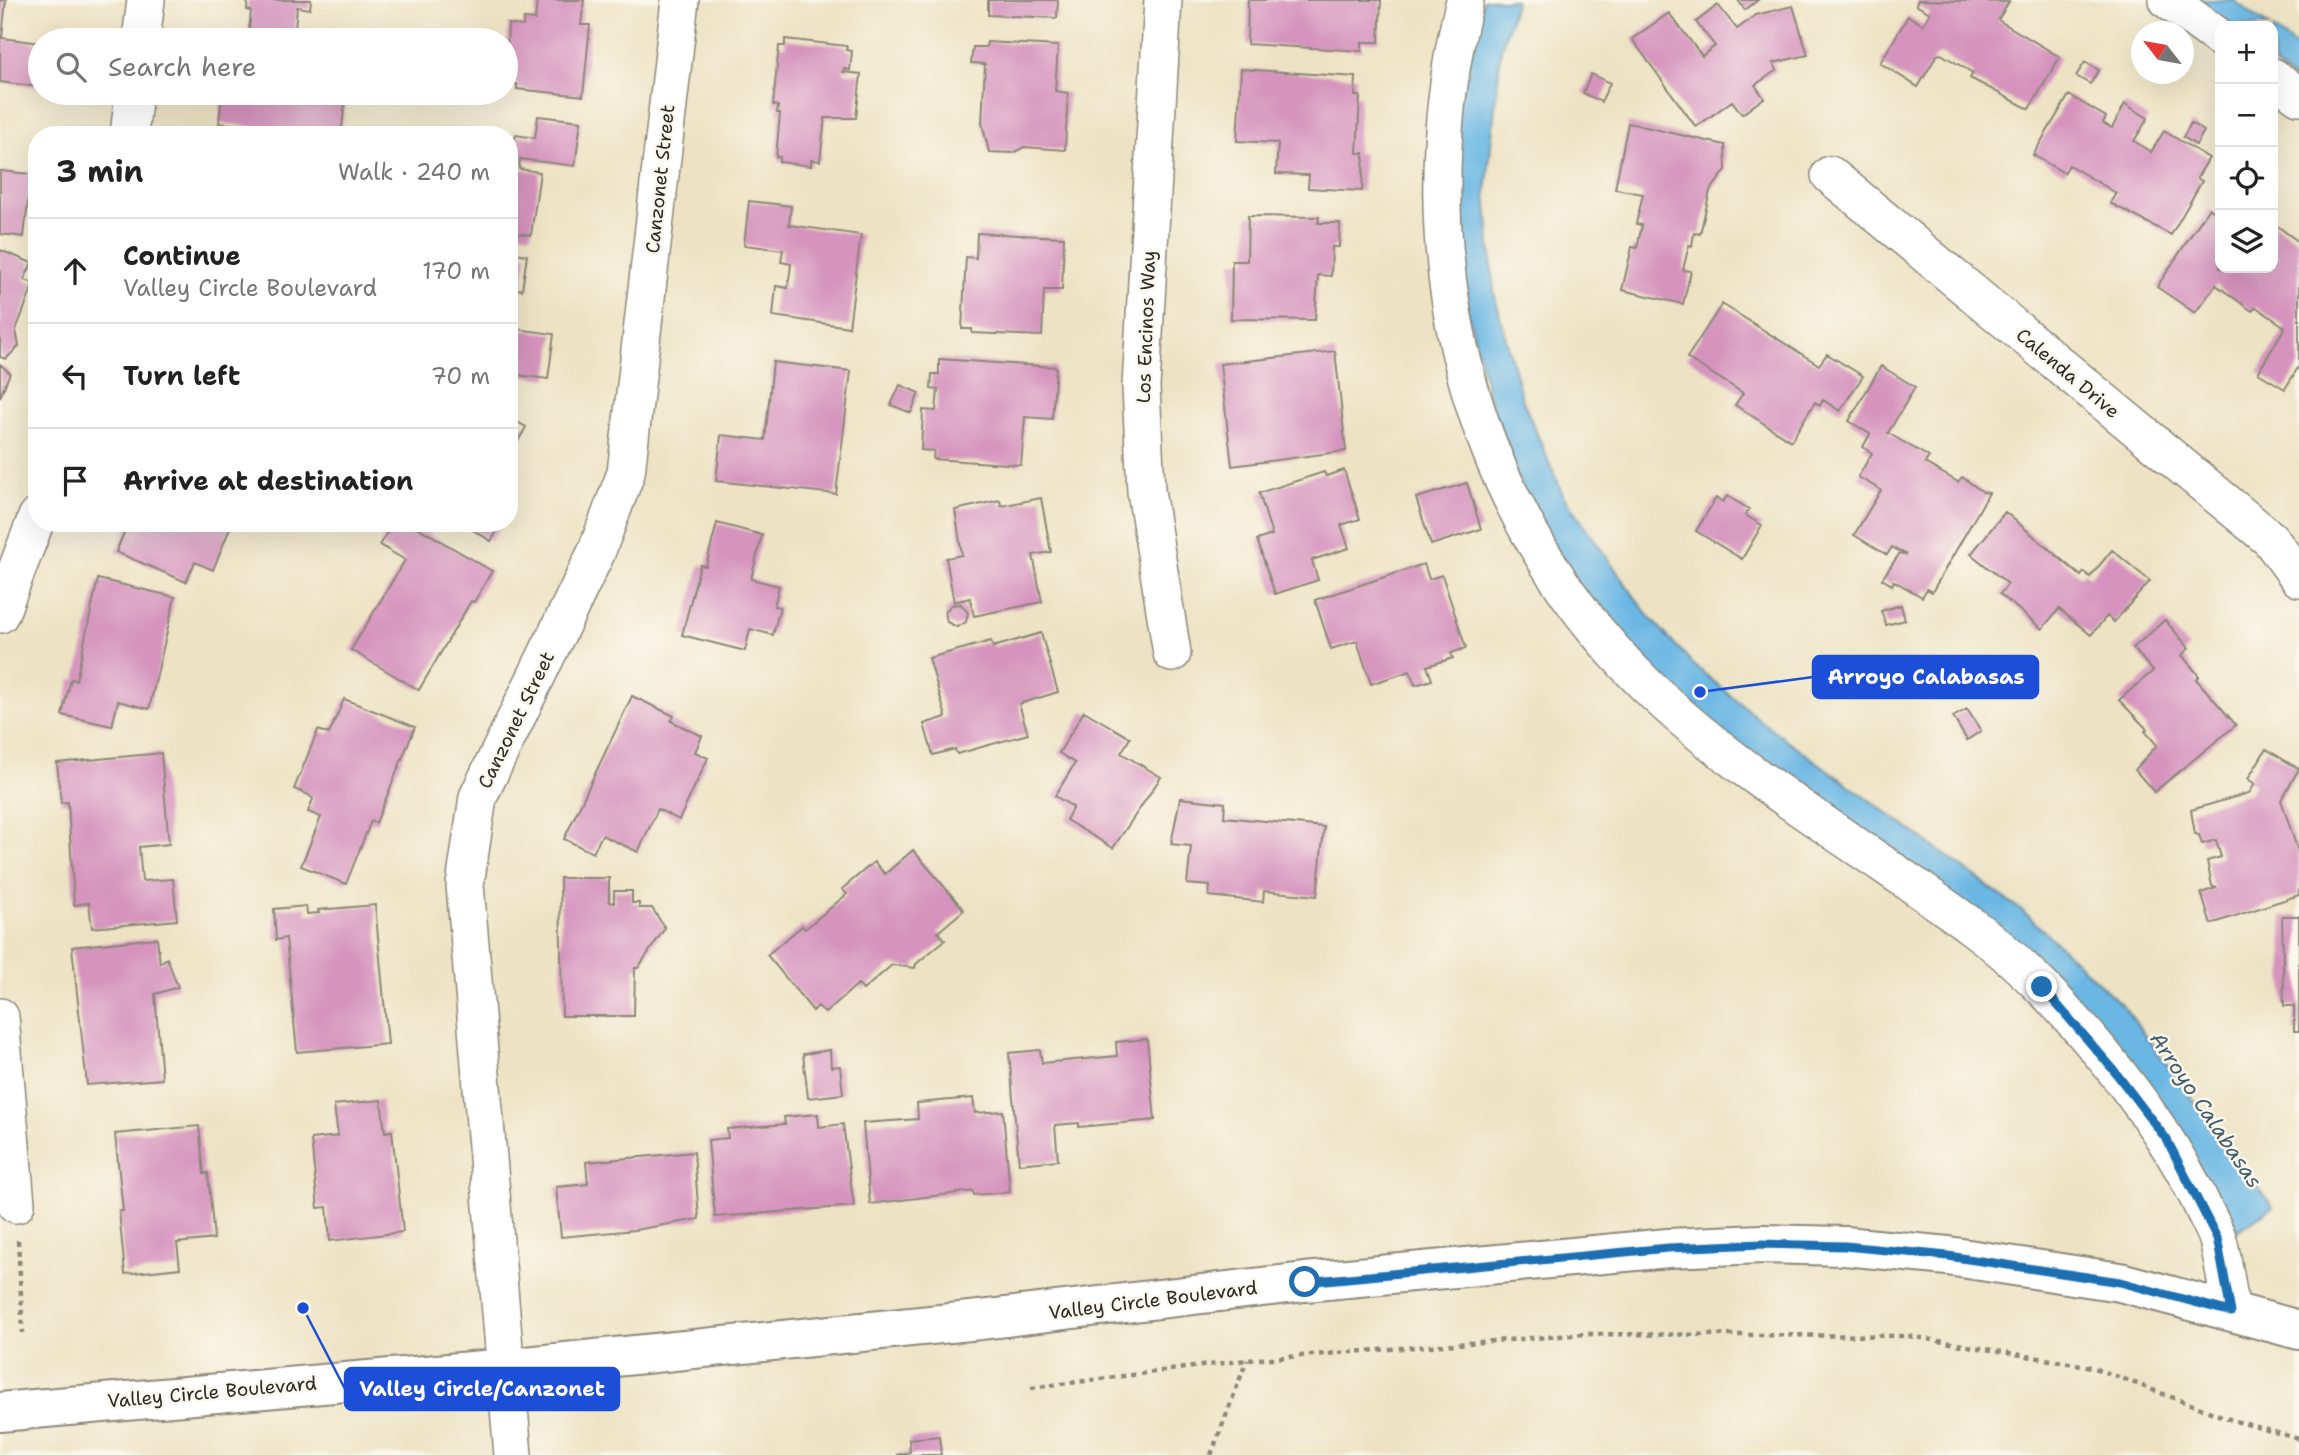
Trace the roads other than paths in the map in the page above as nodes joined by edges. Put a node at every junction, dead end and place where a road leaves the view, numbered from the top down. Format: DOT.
graph roads {
  1 [pos="146,0"];
  2 [pos="680,0"];
  3 [pos="1163,0"];
  4 [pos="1465,0"];
  5 [pos="2168,0"];
  6 [pos="142,28"];
  7 [pos="2215,34"];
  8 [pos="2278,81"];
  9 [pos="2299,96"];
  10 [pos="133,105"];
  11 [pos="130,126"];
  12 [pos="1830,175"];
  13 [pos="31,532"];
  14 [pos="2299,578"];
  15 [pos="0,614"];
  16 [pos="1172,653"];
  17 [pos="0,1017"];
  18 [pos="16,1204"];
  19 [pos="2231,1312"];
  20 [pos="2299,1330"];
  21 [pos="506,1368"];
  22 [pos="0,1412"];
  23 [pos="513,1455"];
  1 -- 6 [label="street"];
  2 -- 21 [label="street, Canzonet Street"];
  3 -- 16 [label="street, Los Encinos Way"];
  4 -- 19 [label="street"];
  5 -- 7 [label="street"];
  8 -- 9 [label="street"];
  10 -- 11 [label="street"];
  12 -- 14 [label="street, Calenda Drive"];
  13 -- 15 [label="street"];
  17 -- 18 [label="street"];
  19 -- 20 [label="main road, Valley Circle Boulevard"];
  19 -- 21 [label="main road, Valley Circle Boulevard"];
  21 -- 22 [label="main road, Valley Circle Boulevard"];
  21 -- 23 [label="street, Canzonet Street"];
}
